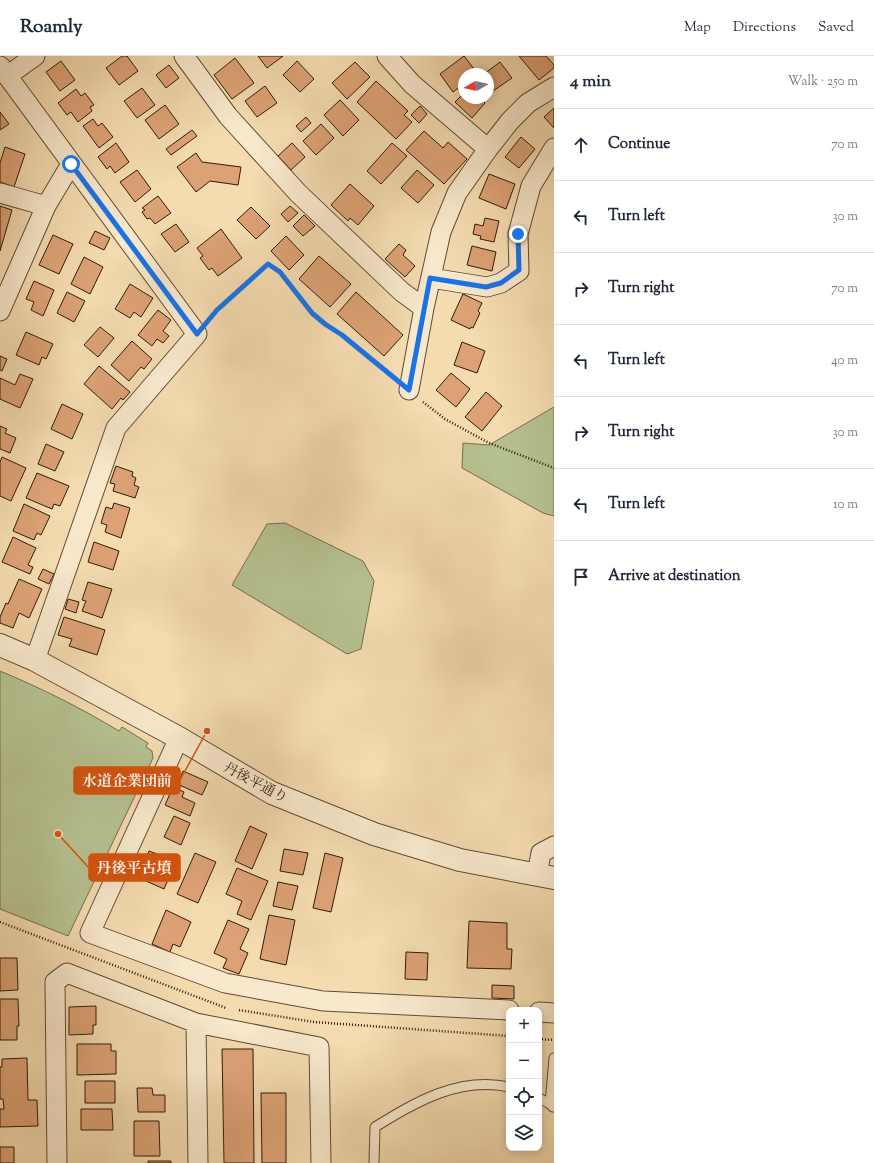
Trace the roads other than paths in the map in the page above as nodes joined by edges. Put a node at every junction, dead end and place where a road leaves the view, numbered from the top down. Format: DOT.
graph roads {
  1 [pos="35,56"];
  2 [pos="184,56"];
  3 [pos="388,56"];
  4 [pos="4,71"];
  5 [pos="554,87"];
  6 [pos="554,148"];
  7 [pos="488,149"];
  8 [pos="71,164"];
  9 [pos="0,193"];
  10 [pos="46,206"];
  11 [pos="430,278"];
  12 [pos="424,308"];
  13 [pos="0,311"];
  14 [pos="409,390"];
  15 [pos="0,645"];
  16 [pos="35,660"];
  17 [pos="178,738"];
  18 [pos="554,846"];
  19 [pos="546,876"];
  20 [pos="506,1010"];
  21 [pos="542,1012"];
  22 [pos="554,1013"];
  23 [pos="196,1023"];
  24 [pos="554,1058"];
  25 [pos="506,1087"];
  26 [pos="542,1100"];
  27 [pos="552,1106"];
  28 [pos="57,1163"];
  29 [pos="198,1163"];
  30 [pos="321,1163"];
  31 [pos="374,1163"];
  1 -- 4 [label="street"];
  2 -- 12 [label="street"];
  3 -- 7 [label="street"];
  4 -- 8 [label="street"];
  5 -- 7 [label="street"];
  6 -- 11 [label="street"];
  7 -- 11 [label="street"];
  8 -- 10 [label="street"];
  8 -- 16 [label="street"];
  9 -- 10 [label="street"];
  10 -- 13 [label="street"];
  11 -- 12 [label="street"];
  12 -- 14 [label="street"];
  15 -- 16 [label="street, 丹後平通り"];
  16 -- 17 [label="street, 丹後平通り"];
  17 -- 19 [label="street, 丹後平通り"];
  17 -- 20 [label="street"];
  18 -- 19 [label="street"];
  21 -- 22 [label="street"];
  23 -- 28 [label="street"];
  23 -- 29 [label="street"];
  23 -- 30 [label="street"];
  24 -- 27 [label="lane"];
  25 -- 31 [label="lane"];
  26 -- 27 [label="lane"];
}
